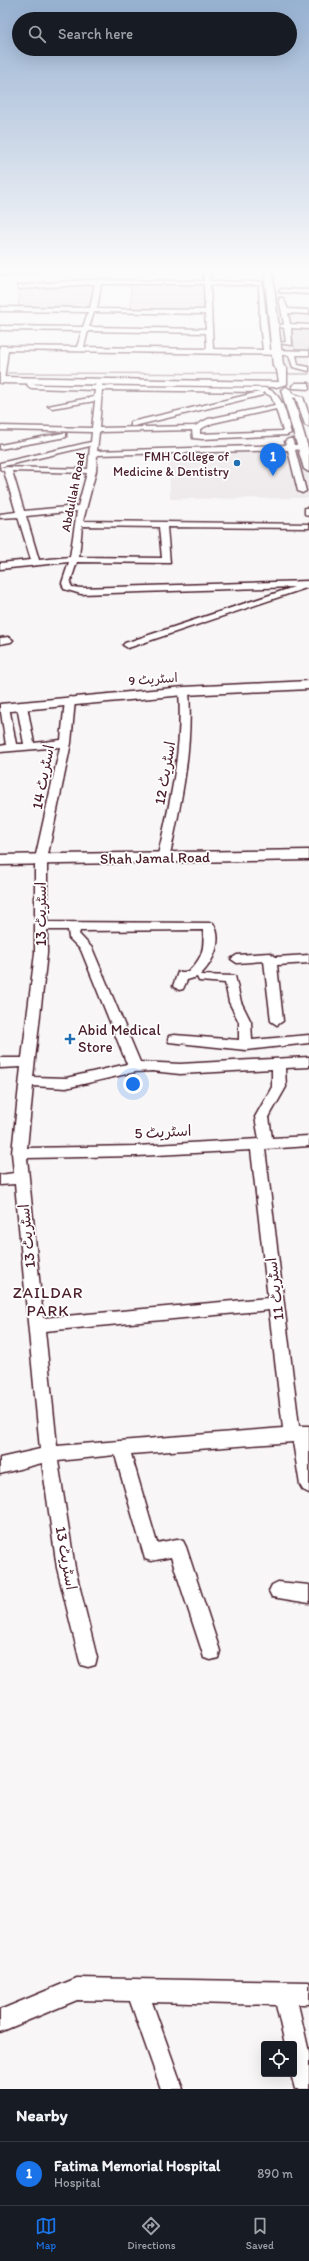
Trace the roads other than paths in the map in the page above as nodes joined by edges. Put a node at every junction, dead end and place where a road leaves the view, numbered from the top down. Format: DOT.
graph roads {
  1 [pos="2,366"];
  2 [pos="282,366"];
  3 [pos="293,366"];
  4 [pos="296,366"];
  5 [pos="309,369"];
  6 [pos="0,379"];
  7 [pos="282,380"];
  8 [pos="102,385"];
  9 [pos="296,386"];
  10 [pos="309,386"];
  11 [pos="100,398"];
  12 [pos="52,406"];
  13 [pos="279,406"];
  14 [pos="309,425"];
  15 [pos="0,428"];
  16 [pos="18,428"];
  17 [pos="196,428"];
  18 [pos="92,430"];
  19 [pos="107,430"];
  20 [pos="0,432"];
  21 [pos="287,433"];
  22 [pos="304,441"];
  23 [pos="94,443"];
  24 [pos="0,447"];
  25 [pos="290,448"];
  26 [pos="94,453"];
  27 [pos="2,468"];
  28 [pos="309,469"];
  29 [pos="92,471"];
  30 [pos="302,491"];
  31 [pos="82,508"];
  32 [pos="21,514"];
  33 [pos="0,516"];
  34 [pos="78,523"];
  35 [pos="163,524"];
  36 [pos="309,526"];
  37 [pos="74,559"];
  38 [pos="36,563"];
  39 [pos="0,566"];
  40 [pos="309,584"];
  41 [pos="128,645"];
  42 [pos="309,685"];
  43 [pos="184,691"];
  44 [pos="70,700"];
  45 [pos="22,706"];
  46 [pos="2,708"];
  47 [pos="66,743"];
  48 [pos="30,746"];
  49 [pos="12,748"];
  50 [pos="0,749"];
  51 [pos="309,855"];
  52 [pos="41,859"];
  53 [pos="163,859"];
  54 [pos="0,860"];
  55 [pos="42,926"];
  56 [pos="74,927"];
  57 [pos="237,958"];
  58 [pos="309,959"];
  59 [pos="270,961"];
  60 [pos="204,978"];
  61 [pos="179,986"];
  62 [pos="277,1021"];
  63 [pos="174,1039"];
  64 [pos="309,1039"];
  65 [pos="246,1045"];
  66 [pos="29,1062"];
  67 [pos="309,1062"];
  68 [pos="0,1063"];
  69 [pos="278,1064"];
  70 [pos="135,1067"];
  71 [pos="27,1081"];
  72 [pos="309,1141"];
  73 [pos="262,1143"];
  74 [pos="19,1153"];
  75 [pos="21,1178"];
  76 [pos="0,1180"];
  77 [pos="277,1303"];
  78 [pos="36,1325"];
  79 [pos="300,1434"];
  80 [pos="121,1447"];
  81 [pos="49,1454"];
  82 [pos="0,1466"];
  83 [pos="309,1485"];
  84 [pos="278,1591"];
  85 [pos="309,1594"];
  86 [pos="211,1651"];
  87 [pos="88,1658"];
  88 [pos="137,1991"];
  89 [pos="309,1993"];
  90 [pos="285,1994"];
  91 [pos="0,2021"];
  92 [pos="172,2089"];
  93 [pos="306,2089"];
  1 -- 6 [label="street"];
  2 -- 7 [label="main road"];
  3 -- 7 [label="street"];
  4 -- 5 [label="street"];
  6 -- 8 [label="main road"];
  7 -- 8 [label="main road"];
  7 -- 9 [label="main road"];
  7 -- 13 [label="street"];
  7 -- 14 [label="street"];
  7 -- 19 [label="street"];
  7 -- 22 [label="main road"];
  8 -- 11 [label="street, Abdullah Road"];
  9 -- 10 [label="street"];
  11 -- 12 [label="street"];
  11 -- 18 [label="street, Abdullah Road"];
  13 -- 17 [label="street"];
  13 -- 21 [label="street"];
  15 -- 16 [label="street"];
  16 -- 18 [label="street"];
  16 -- 20 [label="street"];
  17 -- 19 [label="street"];
  17 -- 21 [label="street"];
  18 -- 19 [label="street"];
  18 -- 23 [label="street, Abdullah Road"];
  18 -- 24 [label="street"];
  21 -- 25 [label="street"];
  22 -- 25 [label="street"];
  22 -- 28 [label="main road"];
  23 -- 26 [label="street, Abdullah Road"];
  23 -- 27 [label="street"];
  25 -- 26 [label="street"];
  25 -- 30 [label="street"];
  26 -- 29 [label="street, Abdullah Road"];
  27 -- 29 [label="street"];
  27 -- 32 [label="street"];
  29 -- 31 [label="street, Abdullah Road"];
  31 -- 32 [label="street"];
  31 -- 34 [label="street, Abdullah Road"];
  32 -- 33 [label="street"];
  32 -- 38 [label="street"];
  34 -- 35 [label="street"];
  34 -- 37 [label="street, Abdullah Road"];
  35 -- 36 [label="street"];
  35 -- 37 [label="street"];
  37 -- 38 [label="street"];
  37 -- 40 [label="street, Abdullah Road"];
  38 -- 39 [label="street"];
  40 -- 41 [label="street"];
  42 -- 43 [label="street, اسٹریٹ 9"];
  43 -- 44 [label="street, اسٹریٹ 9"];
  43 -- 53 [label="street, اسٹریٹ 12"];
  44 -- 45 [label="street, اسٹریٹ 9"];
  44 -- 47 [label="street, اسٹریٹ 14"];
  45 -- 46 [label="street, اسٹریٹ 9"];
  45 -- 48 [label="street"];
  46 -- 49 [label="street"];
  47 -- 48 [label="street"];
  47 -- 52 [label="street, اسٹریٹ 14"];
  48 -- 49 [label="street"];
  49 -- 50 [label="street"];
  51 -- 53 [label="main road, Shah Jamal Road"];
  52 -- 53 [label="main road, Shah Jamal Road"];
  52 -- 54 [label="main road, Shah Jamal Road"];
  52 -- 55 [label="street, اسٹریٹ 13"];
  55 -- 56 [label="street"];
  55 -- 66 [label="street, اسٹریٹ 13"];
  56 -- 61 [label="street"];
  56 -- 70 [label="street"];
  57 -- 59 [label="street"];
  58 -- 59 [label="street"];
  59 -- 62 [label="street"];
  60 -- 65 [label="street"];
  63 -- 65 [label="street"];
  64 -- 65 [label="street"];
  66 -- 68 [label="street"];
  66 -- 71 [label="street, اسٹریٹ 13"];
  67 -- 69 [label="street"];
  69 -- 70 [label="street"];
  69 -- 73 [label="street, اسٹریٹ 11"];
  70 -- 71 [label="street"];
  71 -- 74 [label="street, اسٹریٹ 13"];
  72 -- 73 [label="street, اسٹریٹ 5"];
  73 -- 74 [label="street, اسٹریٹ 5"];
  73 -- 77 [label="street, اسٹریٹ 11"];
  74 -- 75 [label="street, اسٹریٹ 13"];
  75 -- 76 [label="street"];
  75 -- 78 [label="street, اسٹریٹ 13"];
  77 -- 78 [label="street"];
  77 -- 79 [label="street, اسٹریٹ 11"];
  78 -- 81 [label="street, اسٹریٹ 13"];
  79 -- 80 [label="street"];
  79 -- 83 [label="street, اسٹریٹ 11"];
  80 -- 81 [label="street"];
  80 -- 86 [label="street"];
  81 -- 82 [label="street"];
  81 -- 87 [label="street, اسٹریٹ 13"];
  84 -- 85 [label="street"];
  88 -- 90 [label="street"];
  88 -- 91 [label="street"];
  88 -- 92 [label="street"];
  89 -- 90 [label="street"];
  90 -- 93 [label="street"];
}
